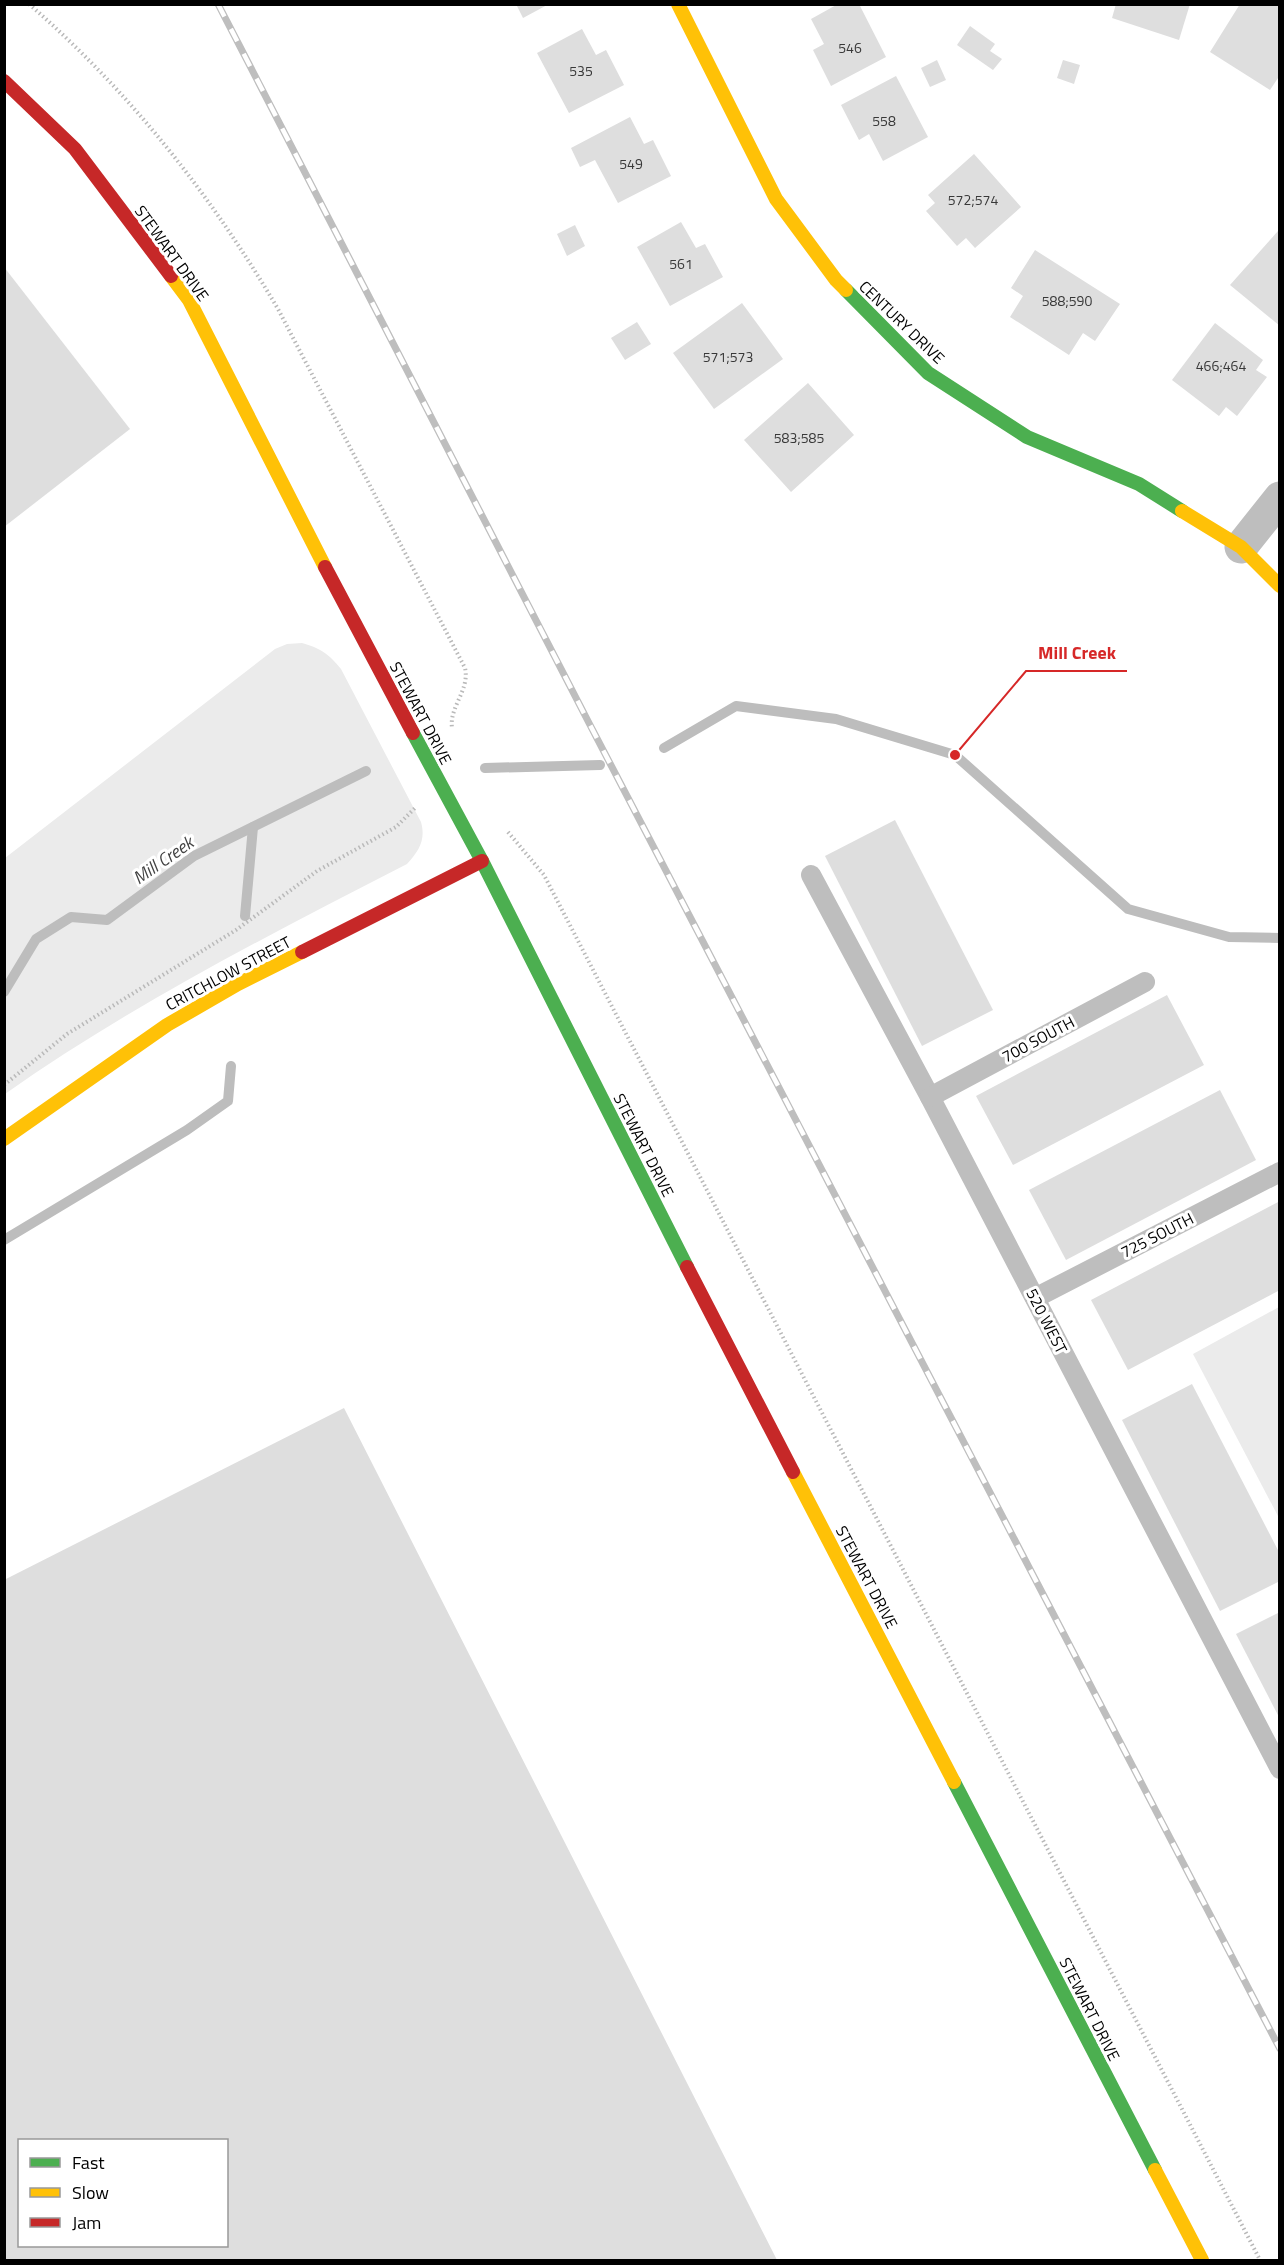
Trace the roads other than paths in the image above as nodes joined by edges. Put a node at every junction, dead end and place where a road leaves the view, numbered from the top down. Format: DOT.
graph roads {
  1 [pos="678,4"];
  2 [pos="4,81"];
  3 [pos="1280,498"];
  4 [pos="1241,548"];
  5 [pos="1280,586"];
  6 [pos="482,861"];
  7 [pos="811,875"];
  8 [pos="1145,982"];
  9 [pos="930,1097"];
  10 [pos="4,1139"];
  11 [pos="1280,1172"];
  12 [pos="1035,1298"];
  13 [pos="1280,1769"];
  14 [pos="1202,2260"];
  1 -- 4 [label="street, CENTURY DRIVE"];
  2 -- 6 [label="street, STEWART DRIVE"];
  3 -- 4 [label="street"];
  4 -- 5 [label="street, CENTURY DRIVE"];
  6 -- 10 [label="street, CRITCHLOW STREET"];
  6 -- 14 [label="street, STEWART DRIVE"];
  7 -- 9 [label="lane, 520 WEST"];
  8 -- 9 [label="lane, 700 SOUTH"];
  9 -- 12 [label="lane, 520 WEST"];
  11 -- 12 [label="lane, 725 SOUTH"];
  12 -- 13 [label="lane, 520 WEST"];
}
